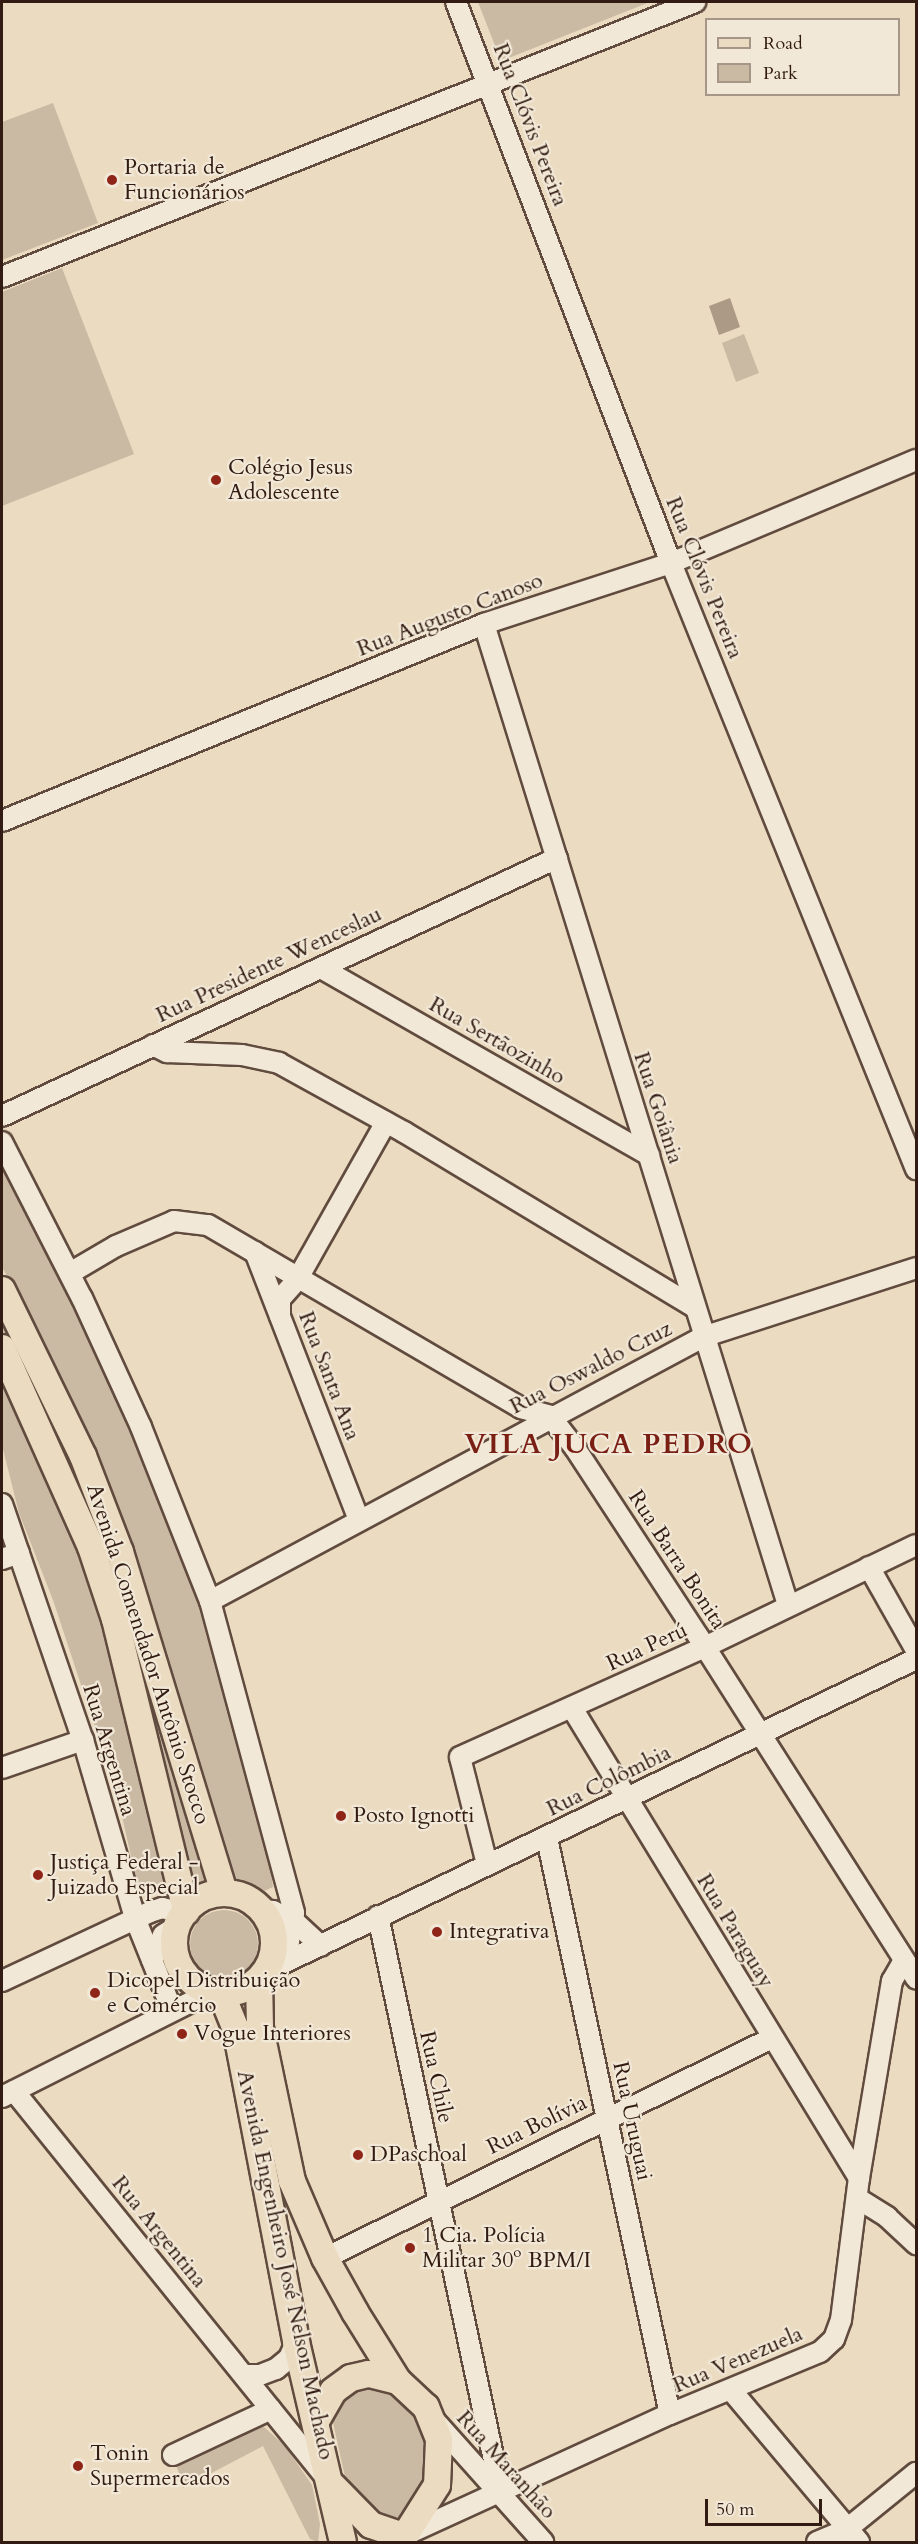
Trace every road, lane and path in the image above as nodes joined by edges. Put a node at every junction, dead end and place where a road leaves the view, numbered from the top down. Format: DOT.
graph roads {
  1 [pos="456,2"];
  2 [pos="695,2"];
  3 [pos="489,84"];
  4 [pos="2,277"];
  5 [pos="916,460"];
  6 [pos="671,563"];
  7 [pos="484,624"];
  8 [pos="2,821"];
  9 [pos="557,858"];
  10 [pos="321,968"];
  11 [pos="153,1045"];
  12 [pos="2,1116"];
  13 [pos="386,1122"];
  14 [pos="2,1142"];
  15 [pos="649,1155"];
  16 [pos="916,1169"];
  17 [pos="255,1252"];
  18 [pos="916,1268"];
  19 [pos="69,1273"];
  20 [pos="297,1280"];
  21 [pos="2,1290"];
  22 [pos="694,1307"];
  23 [pos="280,1316"];
  24 [pos="703,1337"];
  25 [pos="2,1348"];
  26 [pos="550,1416"];
  27 [pos="2,1504"];
  28 [pos="358,1518"];
  29 [pos="916,1545"];
  30 [pos="10,1556"];
  31 [pos="869,1567"];
  32 [pos="210,1601"];
  33 [pos="788,1605"];
  34 [pos="705,1647"];
  35 [pos="916,1650"];
  36 [pos="916,1659"];
  37 [pos="572,1708"];
  38 [pos="759,1736"];
  39 [pos="83,1740"];
  40 [pos="2,1768"];
  41 [pos="626,1800"];
  42 [pos="547,1838"];
  43 [pos="487,1864"];
  44 [pos="224,1892"];
  45 [pos="262,1910"];
  46 [pos="378,1916"];
  47 [pos="182,1917"];
  48 [pos="135,1918"];
  49 [pos="295,1922"];
  50 [pos="321,1946"];
  51 [pos="152,1960"];
  52 [pos="904,1960"];
  53 [pos="264,1971"];
  54 [pos="916,1978"];
  55 [pos="2,1981"];
  56 [pos="213,1992"];
  57 [pos="172,2010"];
  58 [pos="772,2038"];
  59 [pos="8,2094"];
  60 [pos="606,2118"];
  61 [pos="859,2178"];
  62 [pos="857,2198"];
  63 [pos="438,2200"];
  64 [pos="916,2244"];
  65 [pos="325,2258"];
  66 [pos="296,2342"];
  67 [pos="244,2374"];
  68 [pos="398,2380"];
  69 [pos="730,2390"];
  70 [pos="271,2409"];
  71 [pos="670,2414"];
  72 [pos="434,2420"];
  73 [pos="316,2421"];
  74 [pos="173,2455"];
  75 [pos="916,2474"];
  76 [pos="331,2483"];
  77 [pos="501,2493"];
  78 [pos="853,2536"];
  79 [pos="402,2539"];
  80 [pos="343,2542"];
  81 [pos="543,2542"];
  82 [pos="817,2542"];
  1 -- 3 [label="street, Rua Clóvis Pereira"];
  2 -- 3 [label="street"];
  3 -- 4 [label="street"];
  3 -- 6 [label="street, Rua Clóvis Pereira"];
  5 -- 6 [label="street, Rua Augusto Canoso"];
  6 -- 7 [label="street, Rua Augusto Canoso"];
  6 -- 16 [label="street, Rua Clóvis Pereira"];
  7 -- 8 [label="street, Rua Augusto Canoso"];
  7 -- 9 [label="street, Rua Goiânia"];
  9 -- 10 [label="street, Rua Presidente Wenceslau"];
  9 -- 15 [label="street, Rua Goiânia"];
  10 -- 11 [label="street, Rua Presidente Wenceslau"];
  10 -- 15 [label="street, Rua Sertãozinho"];
  11 -- 12 [label="street, Rua Presidente Wenceslau"];
  11 -- 13 [label="street"];
  13 -- 20 [label="street"];
  13 -- 22 [label="street"];
  14 -- 19 [label="street"];
  15 -- 22 [label="street, Rua Goiânia"];
  17 -- 19 [label="street"];
  17 -- 20 [label="street"];
  17 -- 23 [label="street, Rua Santa Ana"];
  18 -- 24 [label="street, Rua Oswaldo Cruz"];
  19 -- 32 [label="street"];
  20 -- 23 [label="street"];
  20 -- 26 [label="street"];
  21 -- 44 [label="main road, Avenida Comendador Antônio Stocco"];
  22 -- 24 [label="street, Rua Goiânia"];
  23 -- 28 [label="street, Rua Santa Ana"];
  24 -- 26 [label="street, Rua Oswaldo Cruz"];
  24 -- 33 [label="street, Rua Goiânia"];
  25 -- 47 [label="main road, Avenida Comendador Antônio Stocco"];
  26 -- 28 [label="street, Rua Oswaldo Cruz"];
  26 -- 34 [label="street, Rua Barra Bonita"];
  27 -- 30 [label="street, Rua Argentina"];
  28 -- 32 [label="street, Rua Oswaldo Cruz"];
  29 -- 31 [label="street, Rua Perú"];
  30 -- 39 [label="street, Rua Argentina"];
  31 -- 33 [label="street, Rua Perú"];
  31 -- 35 [label="street"];
  32 -- 49 [label="street"];
  33 -- 34 [label="street, Rua Perú"];
  34 -- 37 [label="street, Rua Perú"];
  34 -- 38 [label="street, Rua Barra Bonita"];
  36 -- 38 [label="street, Rua Colômbia"];
  37 -- 41 [label="street, Rua Paraguay"];
  37 -- 43 [label="street, Rua Perú"];
  38 -- 41 [label="street, Rua Colômbia"];
  38 -- 52 [label="street, Rua Barra Bonita"];
  39 -- 40 [label="street"];
  39 -- 48 [label="street, Rua Argentina"];
  41 -- 42 [label="street, Rua Colômbia"];
  41 -- 58 [label="street, Rua Paraguay"];
  42 -- 43 [label="street, Rua Colômbia"];
  42 -- 60 [label="street, Rua Uruguai"];
  43 -- 46 [label="street, Rua Colômbia"];
  44 -- 45 [label="main road"];
  44 -- 47 [label="main road"];
  45 -- 49 [label="street"];
  45 -- 53 [label="main road"];
  46 -- 50 [label="street, Rua Colômbia"];
  46 -- 63 [label="street, Rua Chile"];
  47 -- 48 [label="street"];
  47 -- 51 [label="street"];
  47 -- 56 [label="main road"];
  48 -- 51 [label="street, Rua Argentina"];
  48 -- 55 [label="street"];
  49 -- 50 [label="street"];
  49 -- 53 [label="street"];
  50 -- 53 [label="street, Rua Colômbia"];
  51 -- 57 [label="street, Rua Argentina"];
  52 -- 54 [label="street, Rua Barra Bonita"];
  52 -- 61 [label="street, Rua Venezuela"];
  53 -- 56 [label="main road"];
  53 -- 65 [label="main road, Avenida Engenheiro José Nelson Machado"];
  56 -- 57 [label="street"];
  56 -- 66 [label="main road, Avenida Engenheiro José Nelson Machado"];
  57 -- 59 [label="street"];
  58 -- 60 [label="street, Rua Bolívia"];
  58 -- 61 [label="street, Rua Paraguay"];
  59 -- 67 [label="street, Rua Argentina"];
  60 -- 63 [label="street, Rua Bolívia"];
  60 -- 71 [label="street, Rua Uruguai"];
  61 -- 62 [label="street, Rua Venezuela"];
  62 -- 64 [label="street"];
  62 -- 69 [label="street, Rua Venezuela"];
  63 -- 65 [label="street, Rua Bolívia"];
  63 -- 77 [label="street, Rua Chile"];
  65 -- 68 [label="main road, Avenida Engenheiro José Nelson Machado"];
  66 -- 67 [label="street"];
  66 -- 73 [label="main road, Avenida Engenheiro José Nelson Machado"];
  67 -- 70 [label="street, Rua Argentina"];
  68 -- 72 [label="main road, Avenida Engenheiro José Nelson Machado"];
  68 -- 73 [label="main road"];
  69 -- 71 [label="street, Rua Venezuela"];
  69 -- 78 [label="street"];
  70 -- 74 [label="street"];
  70 -- 76 [label="street, Rua Argentina"];
  71 -- 77 [label="street, Rua Venezuela"];
  72 -- 77 [label="street, Rua Maranhão"];
  72 -- 79 [label="main road"];
  73 -- 76 [label="main road, Avenida Engenheiro José Nelson Machado"];
  75 -- 78 [label="street"];
  76 -- 79 [label="main road"];
  76 -- 80 [label="main road, Avenida Engenheiro José Nelson Machado"];
  77 -- 79 [label="street, Rua Venezuela"];
  77 -- 81 [label="street, Rua Maranhão"];
  78 -- 82 [label="street"];
}
